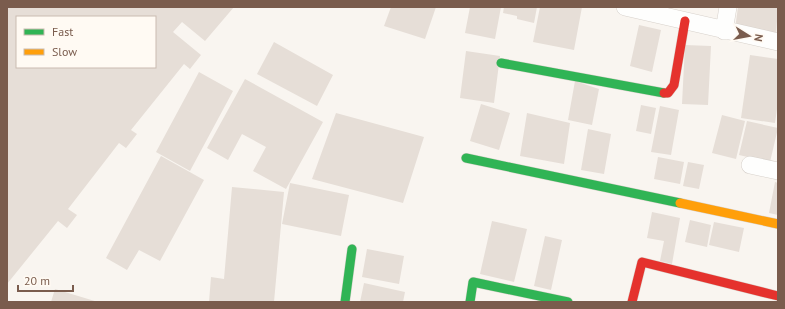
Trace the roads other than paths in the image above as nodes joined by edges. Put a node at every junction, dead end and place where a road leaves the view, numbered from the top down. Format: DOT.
graph roads {
  1 [pos="625,7"];
  2 [pos="728,7"];
  3 [pos="685,21"];
  4 [pos="724,31"];
  5 [pos="778,42"];
  6 [pos="501,63"];
  7 [pos="466,158"];
  8 [pos="750,165"];
  9 [pos="778,171"];
  10 [pos="778,224"];
  11 [pos="352,249"];
  12 [pos="778,296"];
  13 [pos="345,302"];
  14 [pos="470,302"];
  15 [pos="568,302"];
  16 [pos="632,302"];
  1 -- 3 [label="street"];
  2 -- 4 [label="street"];
  3 -- 4 [label="street"];
  3 -- 6 [label="street"];
  4 -- 5 [label="street"];
  7 -- 10 [label="street"];
  8 -- 9 [label="street"];
  11 -- 13 [label="street"];
  12 -- 16 [label="street"];
  14 -- 15 [label="street"];
}
